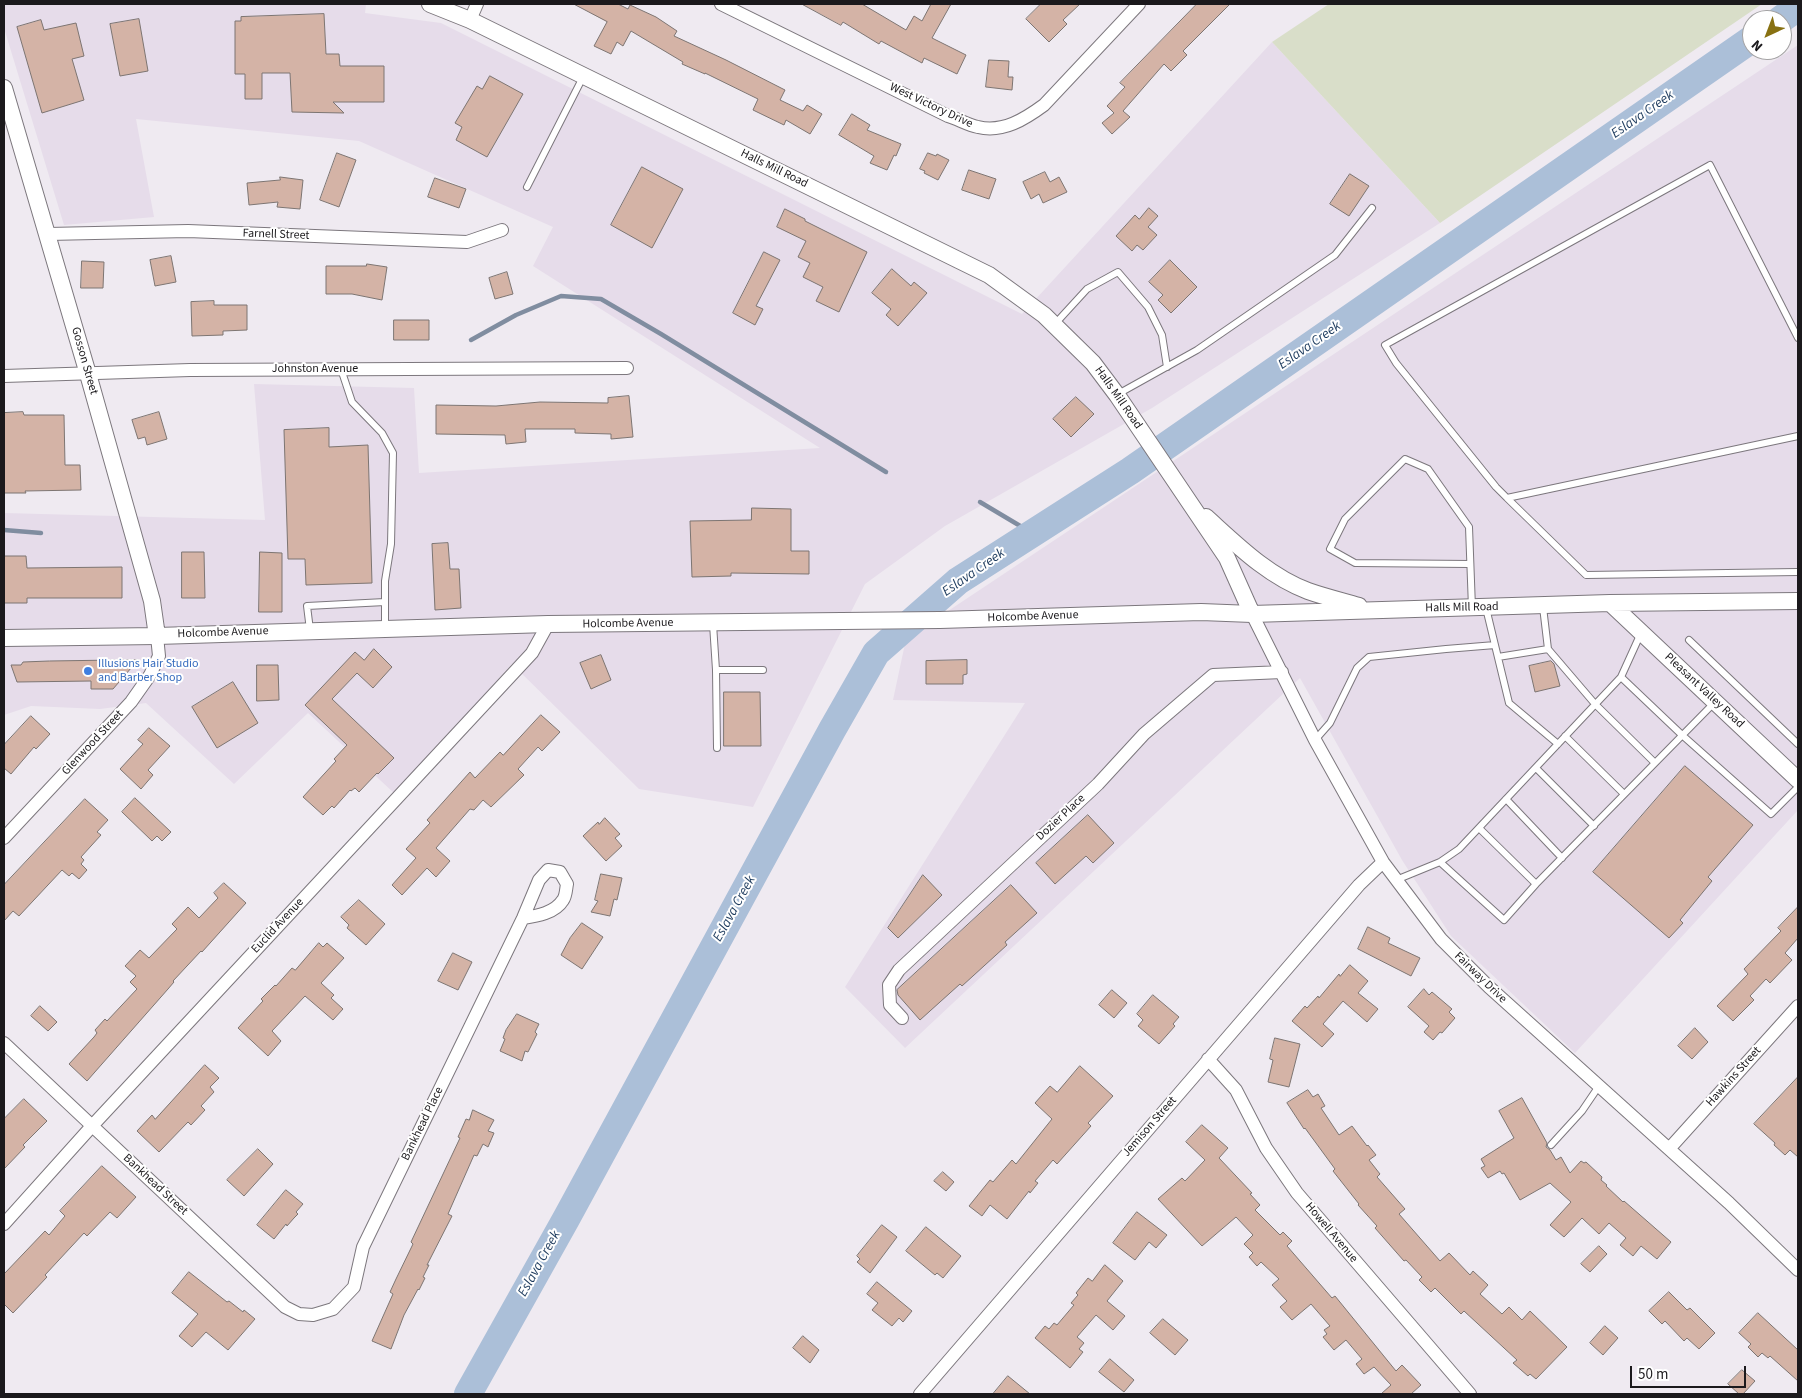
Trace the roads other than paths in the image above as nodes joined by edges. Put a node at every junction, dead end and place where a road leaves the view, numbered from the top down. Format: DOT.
graph roads {
  1 [pos="430,4"];
  2 [pos="477,4"];
  3 [pos="721,4"];
  4 [pos="1139,4"];
  5 [pos="470,20"];
  6 [pos="584,76"];
  7 [pos="4,88"];
  8 [pos="527,187"];
  9 [pos="1372,208"];
  10 [pos="502,230"];
  11 [pos="48,234"];
  12 [pos="1054,325"];
  13 [pos="1798,338"];
  14 [pos="1167,367"];
  15 [pos="627,368"];
  16 [pos="341,369"];
  17 [pos="88,374"];
  18 [pos="4,376"];
  19 [pos="1117,395"];
  20 [pos="1798,436"];
  21 [pos="1183,495"];
  22 [pos="1507,498"];
  23 [pos="1470,564"];
  24 [pos="1798,572"];
  25 [pos="1798,601"];
  26 [pos="385,602"];
  27 [pos="1610,603"];
  28 [pos="1543,606"];
  29 [pos="1479,608"];
  30 [pos="1371,610"];
  31 [pos="1252,614"];
  32 [pos="713,623"];
  33 [pos="548,624"];
  34 [pos="385,628"];
  35 [pos="310,630"];
  36 [pos="1641,632"];
  37 [pos="157,636"];
  38 [pos="4,638"];
  39 [pos="1689,640"];
  40 [pos="1495,645"];
  41 [pos="1548,649"];
  42 [pos="1498,657"];
  43 [pos="716,670"];
  44 [pos="763,670"];
  45 [pos="1282,672"];
  46 [pos="1621,676"];
  47 [pos="1715,702"];
  48 [pos="1595,704"];
  49 [pos="1682,735"];
  50 [pos="1565,736"];
  51 [pos="1315,740"];
  52 [pos="1558,744"];
  53 [pos="1798,744"];
  54 [pos="718,748"];
  55 [pos="1655,763"];
  56 [pos="1536,768"];
  57 [pos="1798,780"];
  58 [pos="1798,787"];
  59 [pos="1624,794"];
  60 [pos="1506,799"];
  61 [pos="1594,826"];
  62 [pos="1479,828"];
  63 [pos="4,838"];
  64 [pos="1562,858"];
  65 [pos="1383,862"];
  66 [pos="1440,862"];
  67 [pos="1396,880"];
  68 [pos="1536,884"];
  69 [pos="524,918"];
  70 [pos="1798,1006"];
  71 [pos="902,1018"];
  72 [pos="4,1043"];
  73 [pos="1208,1059"];
  74 [pos="1599,1086"];
  75 [pos="92,1126"];
  76 [pos="1551,1145"];
  77 [pos="1669,1149"];
  78 [pos="4,1224"];
  79 [pos="1798,1270"];
  80 [pos="313,1315"];
  81 [pos="920,1394"];
  82 [pos="1470,1394"];
  1 -- 5 [label="street, Halls Mill Road"];
  2 -- 5 [label="street"];
  3 -- 4 [label="street, West Victory Drive"];
  5 -- 6 [label="street, Halls Mill Road"];
  6 -- 8 [label="lane"];
  6 -- 12 [label="street, Halls Mill Road"];
  7 -- 11 [label="street, Gosson Street"];
  9 -- 14 [label="lane"];
  10 -- 11 [label="street, Farnell Street"];
  11 -- 17 [label="street, Gosson Street"];
  12 -- 14 [label="lane"];
  12 -- 19 [label="street, Halls Mill Road"];
  13 -- 22 [label="lane"];
  14 -- 19 [label="lane"];
  15 -- 16 [label="street, Johnston Avenue"];
  16 -- 17 [label="street, Johnston Avenue"];
  16 -- 26 [label="lane"];
  17 -- 18 [label="street, Johnston Avenue"];
  17 -- 37 [label="street, Gosson Street"];
  19 -- 21 [label="street, Halls Mill Road"];
  20 -- 22 [label="lane"];
  21 -- 30 [label="street"];
  21 -- 31 [label="street, Halls Mill Road"];
  22 -- 24 [label="lane"];
  23 -- 23 [label="lane"];
  23 -- 29 [label="lane"];
  25 -- 27 [label="street, Halls Mill Road"];
  26 -- 34 [label="lane"];
  26 -- 35 [label="lane"];
  27 -- 28 [label="street, Halls Mill Road"];
  27 -- 36 [label="street, Pleasant Valley Road"];
  28 -- 29 [label="street, Halls Mill Road"];
  28 -- 41 [label="lane"];
  29 -- 30 [label="street, Halls Mill Road"];
  29 -- 40 [label="lane"];
  30 -- 31 [label="street, Halls Mill Road"];
  31 -- 32 [label="street, Holcombe Avenue"];
  31 -- 45 [label="street, Fairway Drive"];
  32 -- 33 [label="street, Holcombe Avenue"];
  32 -- 43 [label="lane"];
  33 -- 34 [label="street, Holcombe Avenue"];
  33 -- 75 [label="street, Euclid Avenue"];
  34 -- 35 [label="street, Holcombe Avenue"];
  35 -- 37 [label="street, Holcombe Avenue"];
  36 -- 46 [label="lane"];
  36 -- 47 [label="street, Pleasant Valley Road"];
  37 -- 38 [label="street, Holcombe Avenue"];
  37 -- 63 [label="street, Glenwood Street"];
  39 -- 53 [label="lane"];
  40 -- 42 [label="lane"];
  40 -- 51 [label="lane"];
  41 -- 42 [label="lane"];
  41 -- 48 [label="lane"];
  42 -- 52 [label="lane"];
  43 -- 44 [label="lane"];
  43 -- 54 [label="lane"];
  45 -- 51 [label="street, Fairway Drive"];
  45 -- 71 [label="street, Dozier Place"];
  46 -- 48 [label="lane"];
  46 -- 49 [label="lane"];
  47 -- 49 [label="lane"];
  47 -- 57 [label="street, Pleasant Valley Road"];
  48 -- 50 [label="lane"];
  48 -- 55 [label="lane"];
  49 -- 55 [label="lane"];
  49 -- 58 [label="lane"];
  50 -- 52 [label="lane"];
  50 -- 59 [label="lane"];
  51 -- 65 [label="street, Fairway Drive"];
  52 -- 56 [label="lane"];
  55 -- 59 [label="lane"];
  56 -- 60 [label="lane"];
  56 -- 61 [label="lane"];
  59 -- 61 [label="lane"];
  60 -- 62 [label="lane"];
  60 -- 64 [label="lane"];
  61 -- 64 [label="lane"];
  62 -- 66 [label="lane"];
  62 -- 68 [label="lane"];
  64 -- 68 [label="lane"];
  65 -- 67 [label="street, Fairway Drive"];
  65 -- 73 [label="street, Jemison Street"];
  66 -- 67 [label="lane"];
  66 -- 68 [label="lane"];
  67 -- 74 [label="street, Fairway Drive"];
  69 -- 80 [label="street, Bankhead Place"];
  70 -- 77 [label="street, Hawkins Street"];
  72 -- 75 [label="street, Bankhead Street"];
  73 -- 81 [label="street, Jemison Street"];
  73 -- 82 [label="street, Howell Avenue"];
  74 -- 76 [label="lane"];
  74 -- 77 [label="street, Fairway Drive"];
  75 -- 78 [label="street, Euclid Avenue"];
  75 -- 80 [label="street, Bankhead Street"];
  77 -- 79 [label="street, Fairway Drive"];
}
